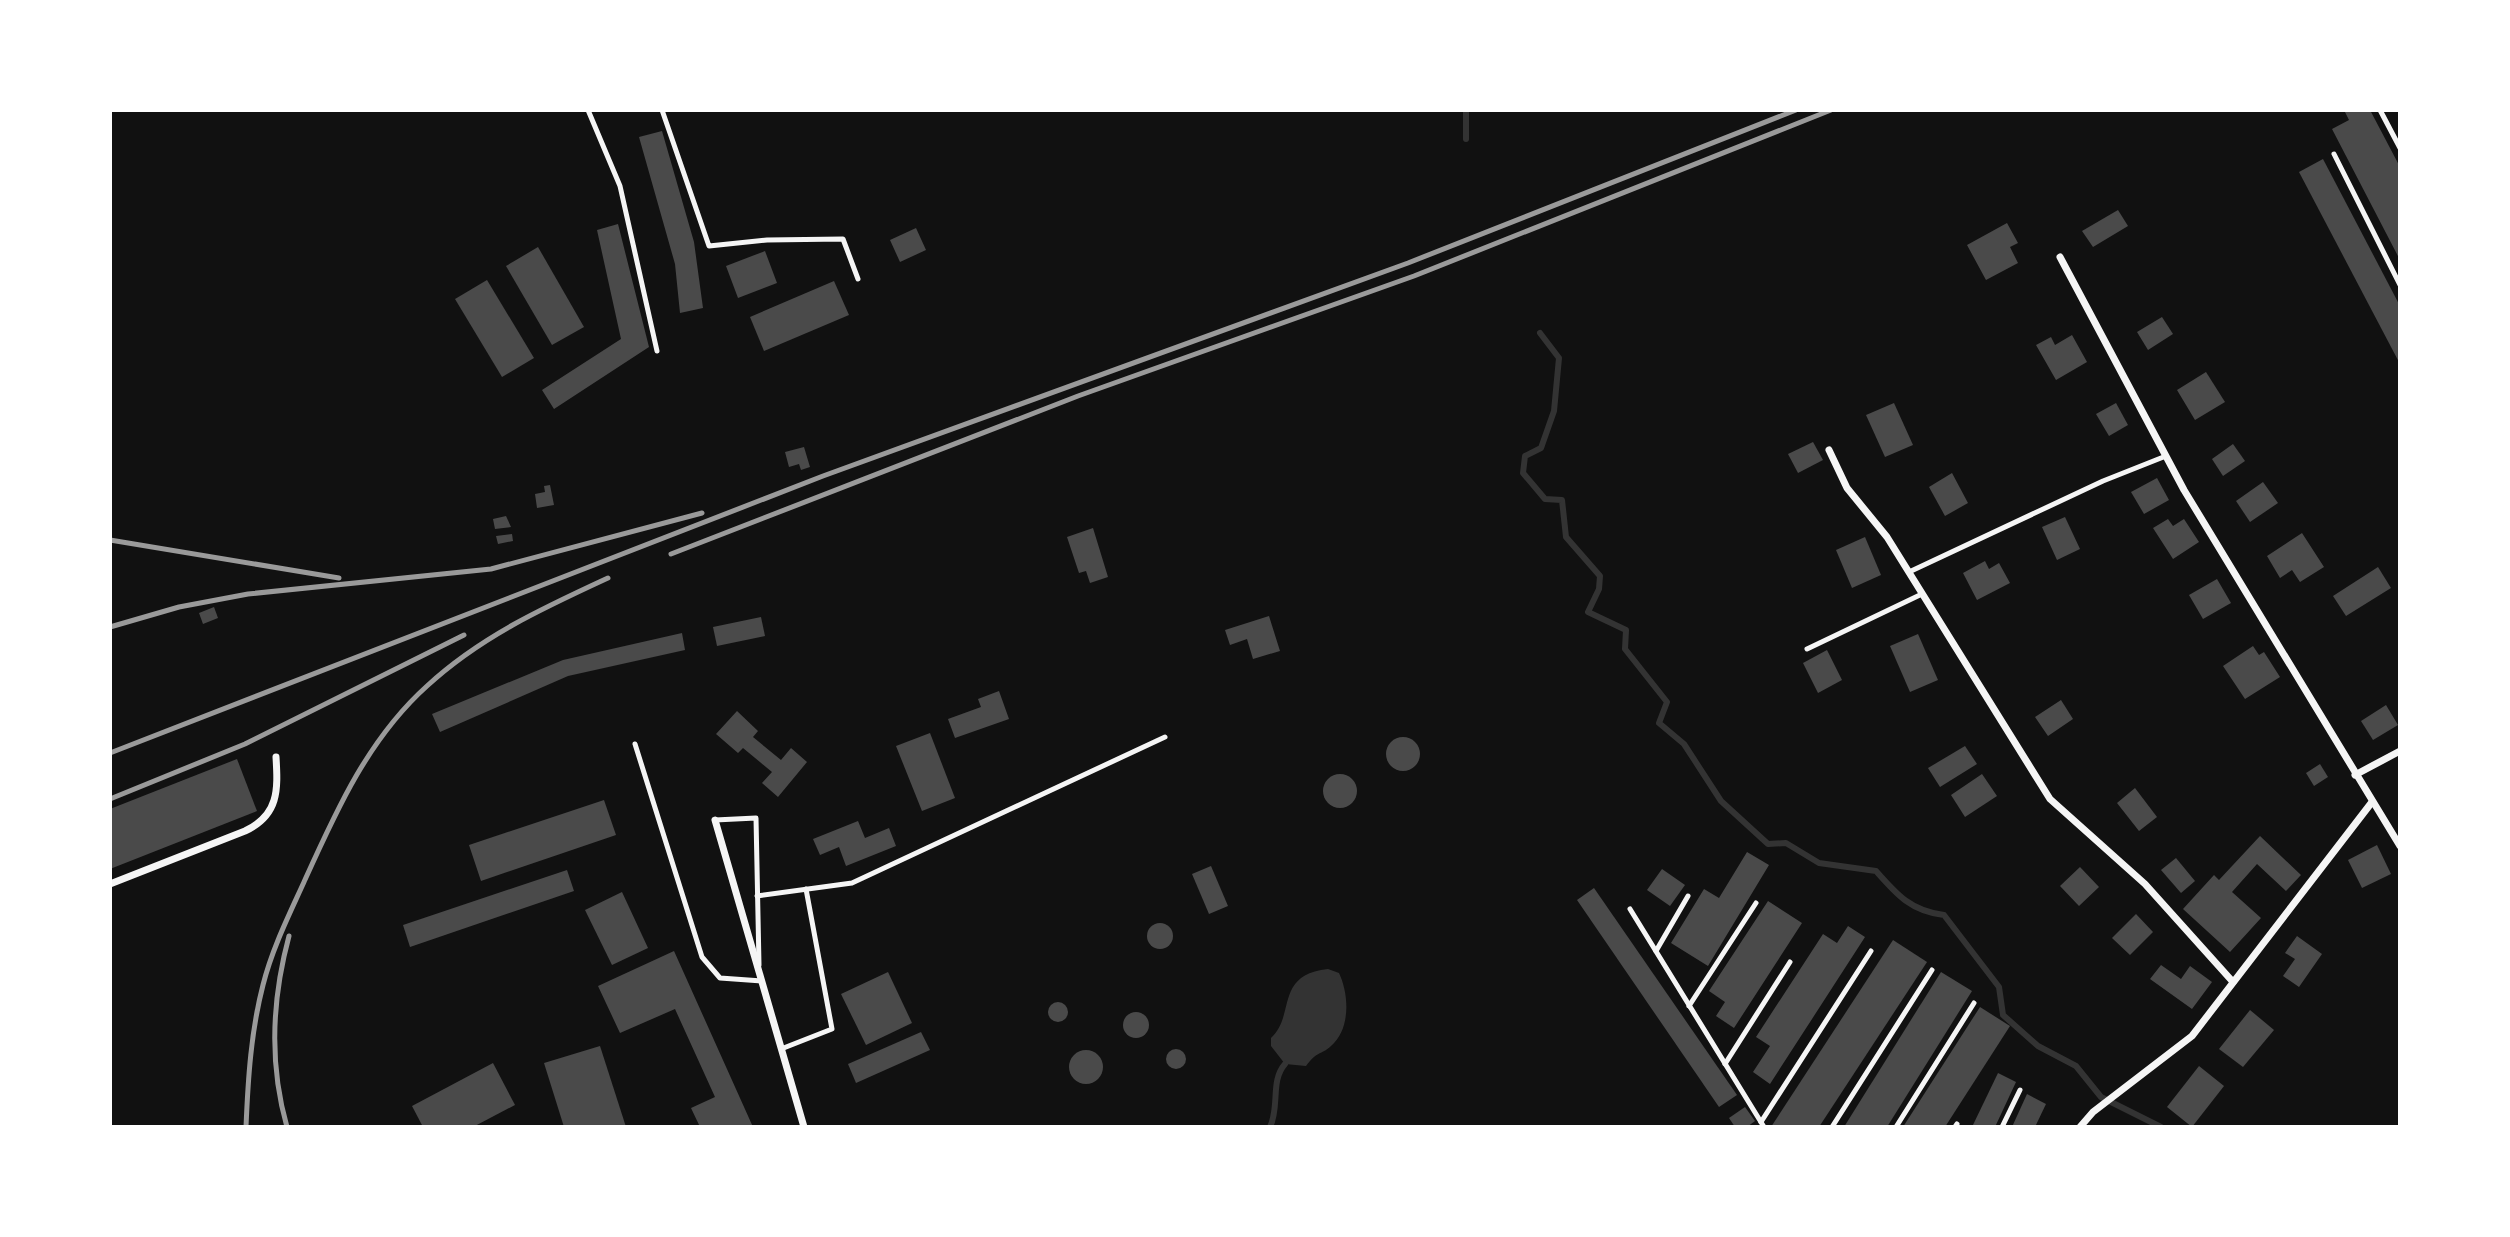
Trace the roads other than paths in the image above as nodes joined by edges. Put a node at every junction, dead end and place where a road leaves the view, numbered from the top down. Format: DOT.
graph roads {
  1 [pos="588,110"];
  2 [pos="662,110"];
  3 [pos="2380,110"];
  4 [pos="2400,148"];
  5 [pos="2334,154"];
  6 [pos="2060,257"];
  7 [pos="858,279"];
  8 [pos="2400,285"];
  9 [pos="657,351"];
  10 [pos="1829,450"];
  11 [pos="2166,456"];
  12 [pos="1909,572"];
  13 [pos="1923,594"];
  14 [pos="1807,649"];
  15 [pos="1165,737"];
  16 [pos="635,744"];
  17 [pos="2400,751"];
  18 [pos="276,757"];
  19 [pos="2355,775"];
  20 [pos="2372,802"];
  21 [pos="715,820"];
  22 [pos="2400,846"];
  23 [pos="110,884"];
  24 [pos="806,889"];
  25 [pos="757,896"];
  26 [pos="1688,896"];
  27 [pos="1756,903"];
  28 [pos="1630,909"];
  29 [pos="1656,951"];
  30 [pos="1871,951"];
  31 [pos="1790,962"];
  32 [pos="1932,970"];
  33 [pos="759,971"];
  34 [pos="762,981"];
  35 [pos="2234,982"];
  36 [pos="1974,1003"];
  37 [pos="1689,1006"];
  38 [pos="781,1048"];
  39 [pos="1725,1064"];
  40 [pos="2020,1090"];
  41 [pos="1762,1125"];
  42 [pos="804,1127"];
  43 [pos="1832,1127"];
  44 [pos="1896,1127"];
  45 [pos="2002,1127"];
  46 [pos="2080,1127"];
  1 -- 9 [label="lane"];
  2 -- 7 [label="lane"];
  3 -- 4 [label="lane"];
  5 -- 8 [label="lane"];
  6 -- 11 [label="street"];
  10 -- 12 [label="street"];
  11 -- 12 [label="lane"];
  11 -- 19 [label="street"];
  12 -- 13 [label="street"];
  13 -- 14 [label="lane"];
  13 -- 35 [label="street"];
  15 -- 24 [label="lane"];
  16 -- 34 [label="lane"];
  17 -- 19 [label="street"];
  18 -- 23 [label="street"];
  19 -- 20 [label="street"];
  20 -- 22 [label="street"];
  20 -- 35 [label="street"];
  21 -- 25 [label="lane"];
  21 -- 33 [label="street"];
  24 -- 25 [label="lane"];
  24 -- 38 [label="lane"];
  25 -- 33 [label="lane"];
  26 -- 29 [label="lane"];
  27 -- 37 [label="lane"];
  28 -- 29 [label="lane"];
  29 -- 37 [label="lane"];
  30 -- 41 [label="lane"];
  31 -- 39 [label="lane"];
  32 -- 43 [label="lane"];
  33 -- 34 [label="street"];
  34 -- 38 [label="street"];
  35 -- 46 [label="street"];
  36 -- 44 [label="lane"];
  37 -- 39 [label="lane"];
  38 -- 42 [label="street"];
  39 -- 41 [label="lane"];
  40 -- 45 [label="lane"];
}
